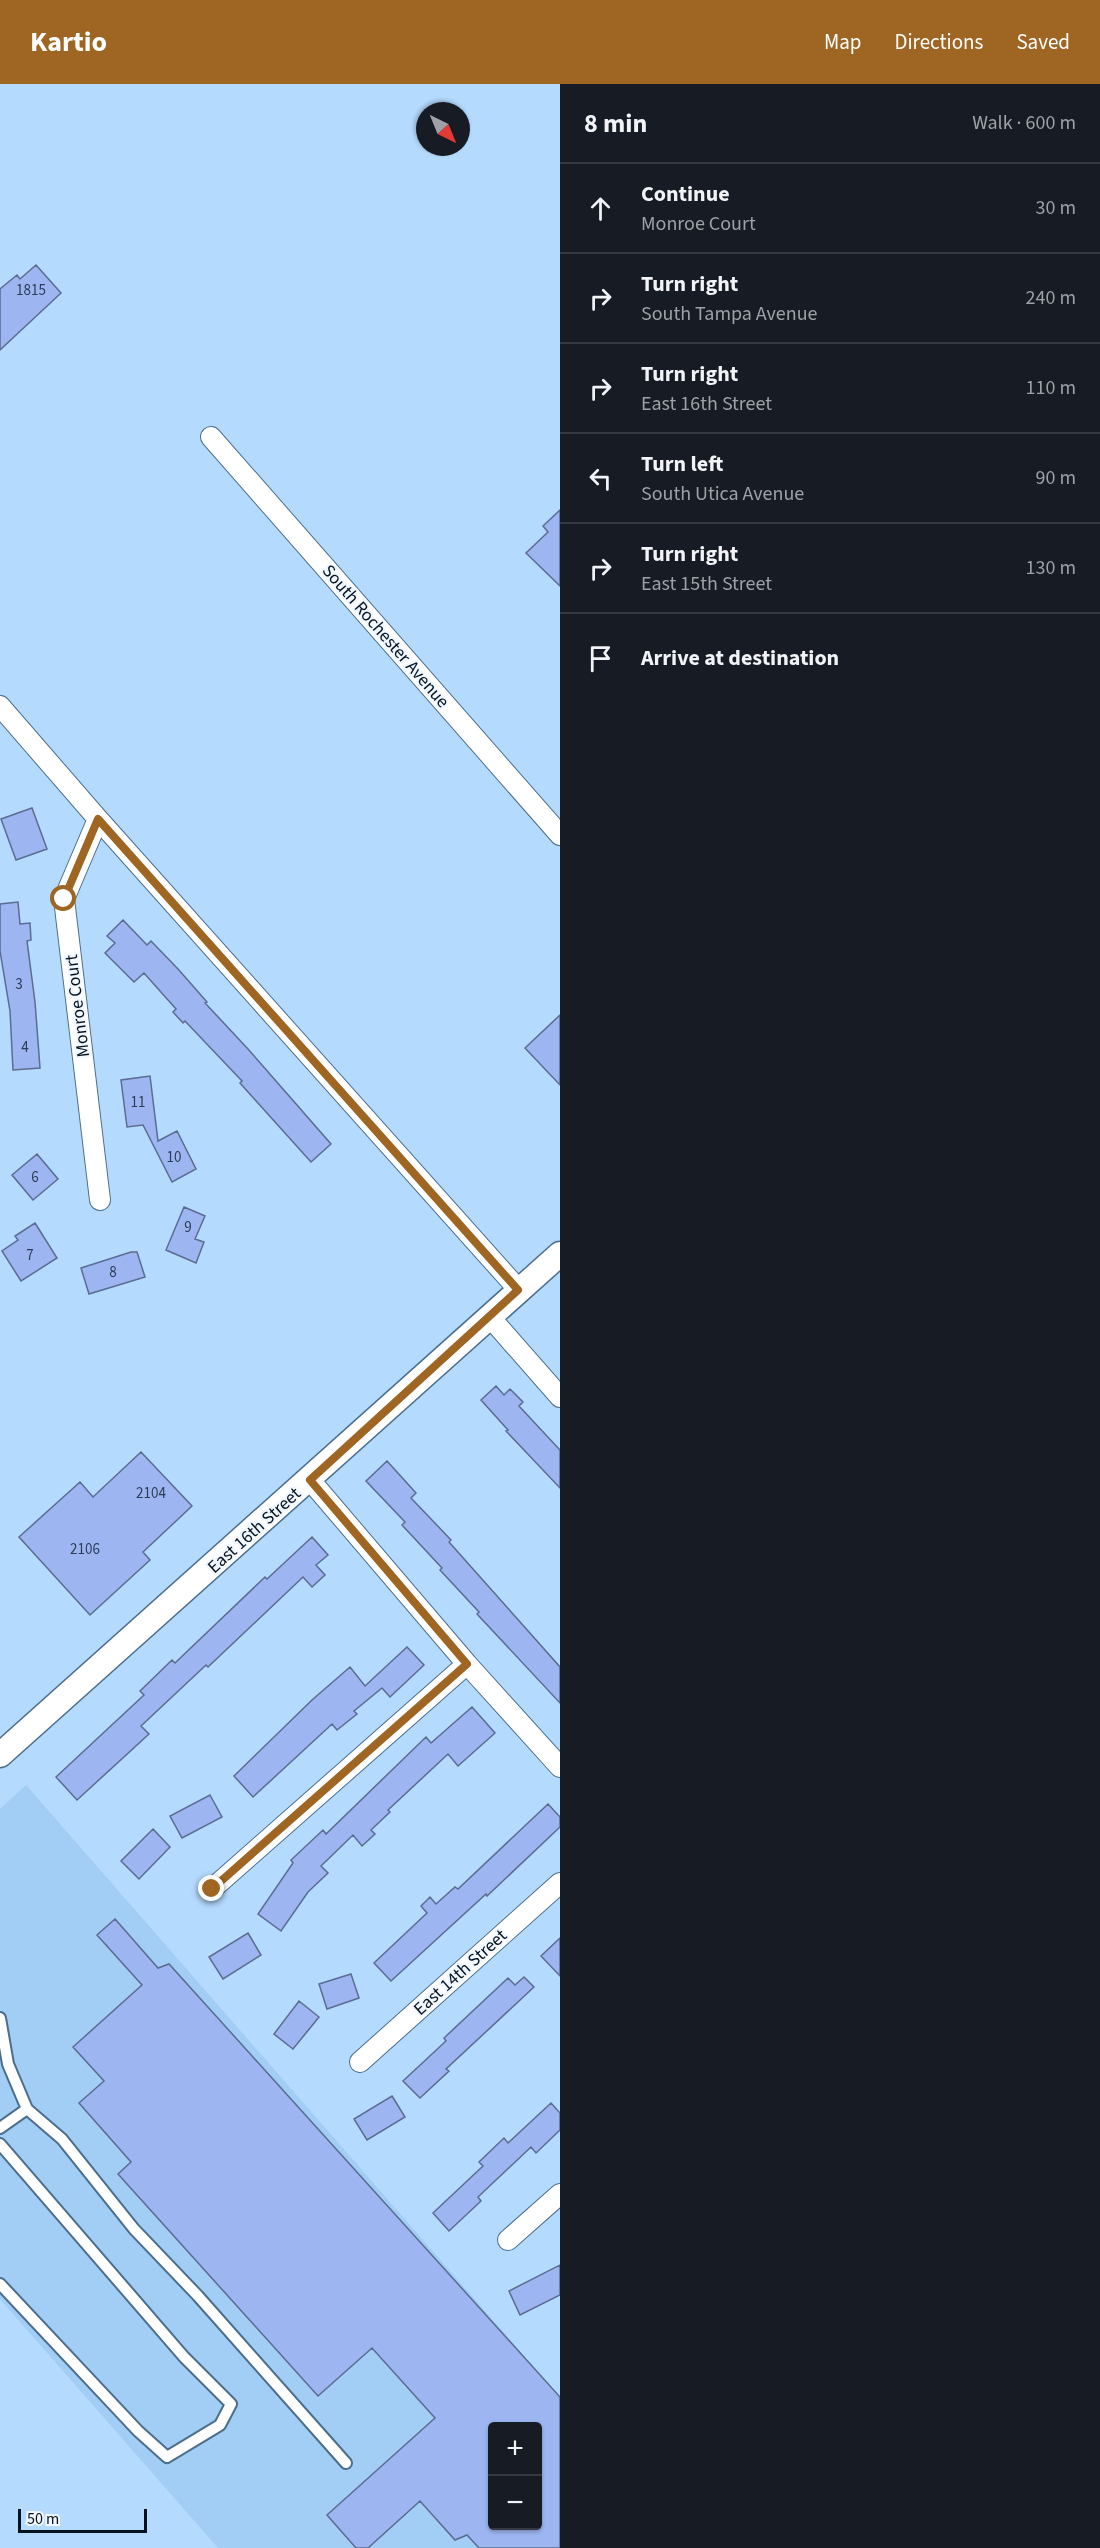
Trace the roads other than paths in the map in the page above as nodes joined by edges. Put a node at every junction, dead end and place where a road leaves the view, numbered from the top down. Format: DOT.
graph roads {
  1 [pos="211,437"];
  2 [pos="0,706"];
  3 [pos="98,819"];
  4 [pos="560,835"];
  5 [pos="100,1200"];
  6 [pos="560,1254"];
  7 [pos="518,1290"];
  8 [pos="489,1316"];
  9 [pos="560,1397"];
  10 [pos="310,1480"];
  11 [pos="467,1664"];
  12 [pos="0,1755"];
  13 [pos="560,1767"];
  14 [pos="560,1883"];
  15 [pos="212,1889"];
  16 [pos="0,2018"];
  17 [pos="360,2062"];
  18 [pos="27,2109"];
  19 [pos="0,2128"];
  20 [pos="0,2144"];
  21 [pos="560,2194"];
  22 [pos="507,2240"];
  23 [pos="0,2284"];
  24 [pos="346,2463"];
  1 -- 4 [label="street, South Rochester Avenue"];
  2 -- 3 [label="street"];
  3 -- 5 [label="street, Monroe Court"];
  3 -- 7 [label="street"];
  6 -- 7 [label="street, East 16th Street"];
  7 -- 8 [label="street, East 16th Street"];
  8 -- 9 [label="street"];
  8 -- 10 [label="street, East 16th Street"];
  10 -- 11 [label="street"];
  10 -- 12 [label="street, East 16th Street"];
  11 -- 13 [label="street"];
  11 -- 15 [label="street"];
  14 -- 17 [label="street, East 14th Street"];
  16 -- 18 [label="lane"];
  18 -- 19 [label="lane"];
  18 -- 24 [label="lane"];
  20 -- 23 [label="lane"];
  21 -- 22 [label="street"];
}
